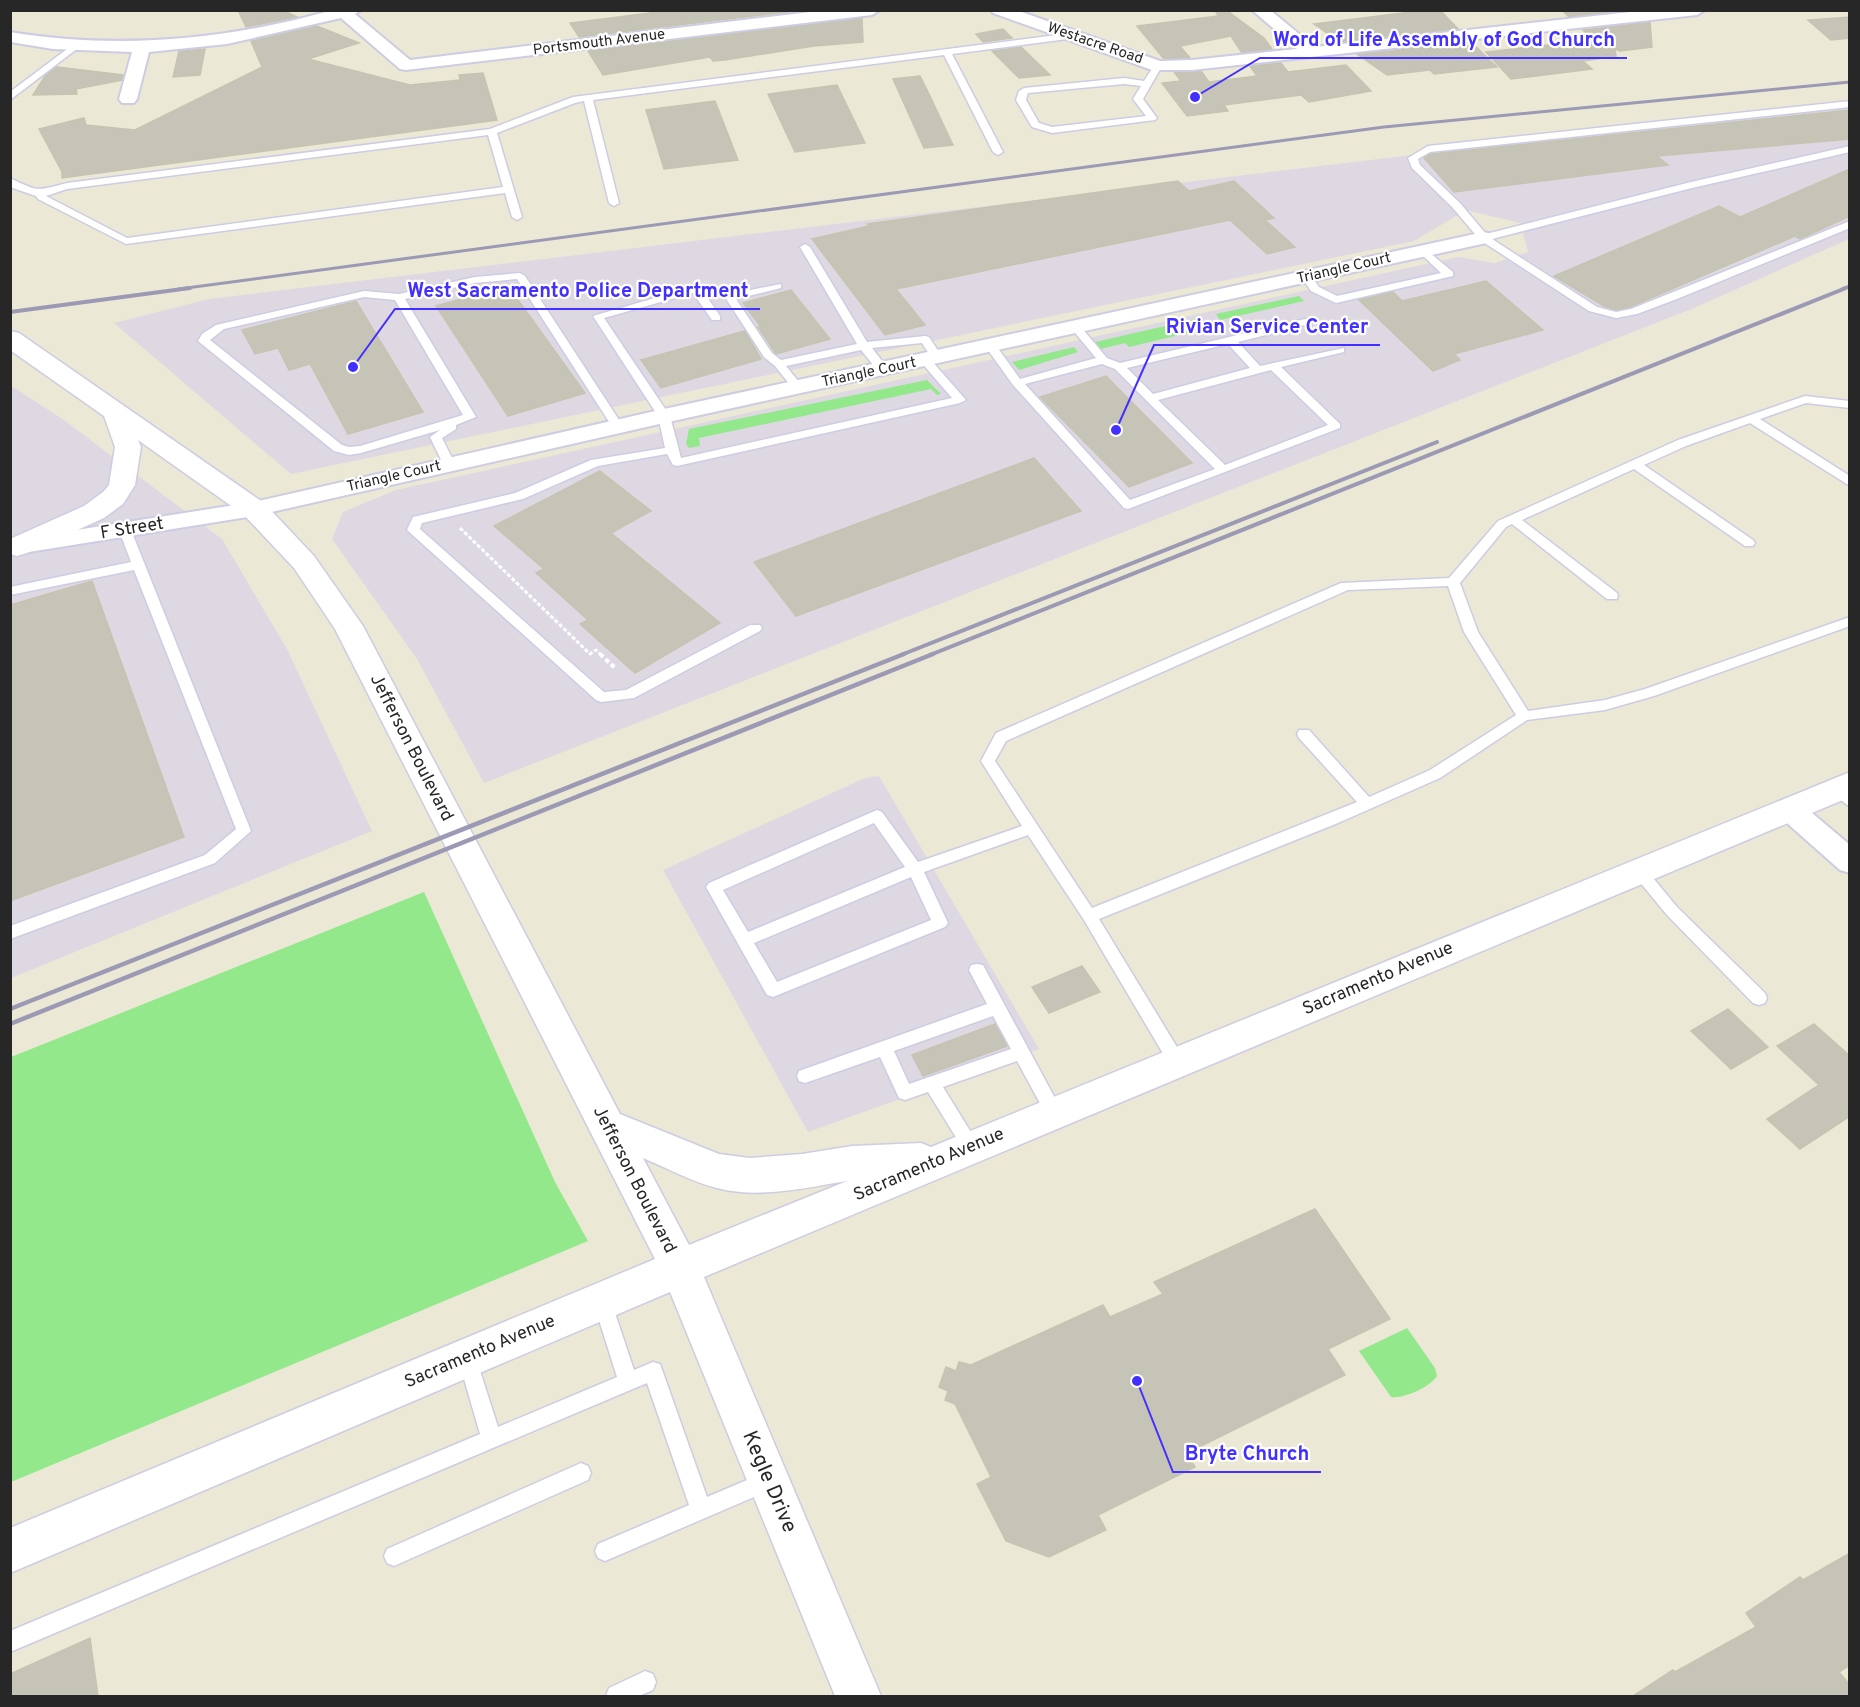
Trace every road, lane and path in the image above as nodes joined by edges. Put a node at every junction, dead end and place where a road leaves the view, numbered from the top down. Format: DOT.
graph roads {
  1 [pos="872,10"];
  2 [pos="999,10"];
  3 [pos="1260,10"];
  4 [pos="1697,10"];
  5 [pos="1672,11"];
  6 [pos="349,12"];
  7 [pos="1476,17"];
  8 [pos="1492,31"];
  9 [pos="10,36"];
  10 [pos="1072,36"];
  11 [pos="78,45"];
  12 [pos="142,47"];
  13 [pos="1310,51"];
  14 [pos="947,53"];
  15 [pos="1158,66"];
  16 [pos="1147,84"];
  17 [pos="10,97"];
  18 [pos="588,98"];
  19 [pos="128,99"];
  20 [pos="1850,104"];
  21 [pos="492,132"];
  22 [pos="1850,149"];
  23 [pos="998,152"];
  24 [pos="10,181"];
  25 [pos="509,189"];
  26 [pos="42,195"];
  27 [pos="614,203"];
  28 [pos="518,217"];
  29 [pos="1850,224"];
  30 [pos="1484,238"];
  31 [pos="805,247"];
  32 [pos="1424,251"];
  33 [pos="1307,278"];
  34 [pos="777,286"];
  35 [pos="399,297"];
  36 [pos="716,318"];
  37 [pos="1305,322"];
  38 [pos="1076,328"];
  39 [pos="10,338"];
  40 [pos="1231,340"];
  41 [pos="864,346"];
  42 [pos="991,346"];
  43 [pos="1340,350"];
  44 [pos="932,359"];
  45 [pos="1103,360"];
  46 [pos="779,364"];
  47 [pos="1273,366"];
  48 [pos="1119,367"];
  49 [pos="883,370"];
  50 [pos="1257,370"];
  51 [pos="1017,383"];
  52 [pos="798,388"];
  53 [pos="1151,398"];
  54 [pos="1850,405"];
  55 [pos="115,411"];
  56 [pos="664,416"];
  57 [pos="470,417"];
  58 [pos="1750,418"];
  59 [pos="617,426"];
  60 [pos="671,450"];
  61 [pos="449,464"];
  62 [pos="1635,464"];
  63 [pos="1223,470"];
  64 [pos="1850,482"];
  65 [pos="254,509"];
  66 [pos="1513,519"];
  67 [pos="470,525"];
  68 [pos="125,530"];
  69 [pos="1749,543"];
  70 [pos="14,548"];
  71 [pos="139,565"];
  72 [pos="1453,582"];
  73 [pos="10,591"];
  74 [pos="1612,596"];
  75 [pos="1850,621"];
  76 [pos="754,628"];
  77 [pos="615,668"];
  78 [pos="1524,716"];
  79 [pos="1304,734"];
  80 [pos="1845,792"];
  81 [pos="1367,804"];
  82 [pos="1789,809"];
  83 [pos="1032,828"];
  84 [pos="1850,862"];
  85 [pos="915,869"];
  86 [pos="1639,872"];
  87 [pos="1089,916"];
  88 [pos="10,933"];
  89 [pos="744,940"];
  90 [pos="977,970"];
  91 [pos="1759,998"];
  92 [pos="998,1007"];
  93 [pos="884,1048"];
  94 [pos="1022,1052"];
  95 [pos="1177,1062"];
  96 [pos="805,1076"];
  97 [pos="932,1084"];
  98 [pos="1054,1113"];
  99 [pos="606,1125"];
  100 [pos="958,1153"];
  101 [pos="680,1268"];
  102 [pos="602,1301"];
  103 [pos="467,1358"];
  104 [pos="628,1382"];
  105 [pos="492,1440"];
  106 [pos="581,1473"];
  107 [pos="768,1481"];
  108 [pos="701,1510"];
  109 [pos="10,1551"];
  110 [pos="605,1551"];
  111 [pos="394,1556"];
  112 [pos="10,1642"];
  113 [pos="645,1682"];
  114 [pos="617,1696"];
  115 [pos="858,1696"];
  1 -- 6 [label="street, Portsmouth Avenue"];
  2 -- 10 [label="street, Westacre Road"];
  3 -- 13 [label="street"];
  4 -- 5 [label="street"];
  5 -- 8 [label="street"];
  6 -- 12 [label="street"];
  7 -- 8 [label="street"];
  8 -- 13 [label="street"];
  9 -- 11 [label="street"];
  10 -- 14 [label="lane"];
  10 -- 15 [label="street, Westacre Road"];
  11 -- 12 [label="street"];
  11 -- 17 [label="lane"];
  12 -- 19 [label="street"];
  13 -- 15 [label="street"];
  14 -- 18 [label="lane"];
  14 -- 23 [label="lane"];
  15 -- 16 [label="lane"];
  16 -- 16 [label="lane"];
  18 -- 21 [label="lane"];
  18 -- 27 [label="lane"];
  20 -- 30 [label="lane"];
  21 -- 25 [label="lane"];
  21 -- 26 [label="lane"];
  22 -- 30 [label="lane"];
  24 -- 26 [label="lane"];
  25 -- 26 [label="lane"];
  25 -- 28 [label="lane"];
  29 -- 30 [label="lane"];
  30 -- 32 [label="street, Triangle Court"];
  31 -- 41 [label="lane"];
  32 -- 33 [label="street, Triangle Court"];
  32 -- 33 [label="lane"];
  33 -- 38 [label="street, Triangle Court"];
  34 -- 46 [label="lane"];
  35 -- 57 [label="lane"];
  35 -- 57 [label="lane"];
  35 -- 59 [label="lane"];
  36 -- 56 [label="lane"];
  37 -- 40 [label="lane"];
  38 -- 42 [label="street, Triangle Court"];
  38 -- 45 [label="lane"];
  39 -- 55 [label="main road, Jefferson Boulevard"];
  40 -- 48 [label="lane"];
  40 -- 50 [label="lane"];
  41 -- 44 [label="lane"];
  41 -- 46 [label="lane"];
  41 -- 49 [label="lane"];
  42 -- 44 [label="street, Triangle Court"];
  42 -- 51 [label="lane"];
  43 -- 47 [label="lane"];
  44 -- 49 [label="street, Triangle Court"];
  44 -- 60 [label="lane"];
  45 -- 48 [label="lane"];
  45 -- 51 [label="lane"];
  46 -- 52 [label="lane"];
  47 -- 50 [label="lane"];
  47 -- 63 [label="lane"];
  48 -- 53 [label="lane"];
  49 -- 52 [label="street, Triangle Court"];
  50 -- 53 [label="lane"];
  51 -- 63 [label="lane"];
  52 -- 56 [label="street, Triangle Court"];
  53 -- 63 [label="lane"];
  54 -- 58 [label="lane"];
  55 -- 65 [label="main road, Jefferson Boulevard"];
  55 -- 70 [label="main road"];
  56 -- 59 [label="street, Triangle Court"];
  56 -- 60 [label="lane"];
  57 -- 61 [label="lane"];
  58 -- 62 [label="lane"];
  58 -- 64 [label="lane"];
  59 -- 61 [label="street, Triangle Court"];
  60 -- 76 [label="lane"];
  61 -- 65 [label="street, Triangle Court"];
  62 -- 66 [label="lane"];
  62 -- 69 [label="lane"];
  65 -- 68 [label="street, F Street"];
  65 -- 99 [label="main road, Jefferson Boulevard"];
  66 -- 72 [label="lane"];
  66 -- 74 [label="lane"];
  67 -- 77 [label="path"];
  68 -- 70 [label="street, F Street"];
  68 -- 71 [label="lane"];
  71 -- 73 [label="lane"];
  71 -- 88 [label="lane"];
  72 -- 78 [label="lane"];
  72 -- 83 [label="lane"];
  75 -- 78 [label="lane"];
  78 -- 81 [label="lane"];
  79 -- 81 [label="lane"];
  80 -- 82 [label="main road, Sacramento Avenue"];
  81 -- 87 [label="lane"];
  82 -- 84 [label="street"];
  82 -- 86 [label="main road, Sacramento Avenue"];
  83 -- 85 [label="lane"];
  83 -- 87 [label="lane"];
  85 -- 89 [label="lane"];
  85 -- 89 [label="lane"];
  85 -- 89 [label="lane"];
  86 -- 91 [label="lane"];
  86 -- 95 [label="main road, Sacramento Avenue"];
  87 -- 95 [label="lane"];
  90 -- 92 [label="lane"];
  92 -- 93 [label="lane"];
  92 -- 94 [label="lane"];
  93 -- 96 [label="lane"];
  93 -- 97 [label="lane"];
  94 -- 97 [label="lane"];
  94 -- 98 [label="lane"];
  95 -- 98 [label="main road, Sacramento Avenue"];
  97 -- 100 [label="lane"];
  98 -- 100 [label="main road, Sacramento Avenue"];
  99 -- 100 [label="main road"];
  99 -- 101 [label="main road, Jefferson Boulevard"];
  100 -- 101 [label="main road, Sacramento Avenue"];
  101 -- 102 [label="main road, Sacramento Avenue"];
  101 -- 107 [label="main road, Kegle Drive"];
  102 -- 103 [label="main road, Sacramento Avenue"];
  102 -- 104 [label="lane"];
  103 -- 105 [label="lane"];
  103 -- 109 [label="main road, Sacramento Avenue"];
  104 -- 105 [label="lane"];
  104 -- 108 [label="lane"];
  105 -- 112 [label="lane"];
  106 -- 111 [label="lane"];
  107 -- 108 [label="lane"];
  107 -- 115 [label="main road, Kegle Drive"];
  108 -- 110 [label="lane"];
  113 -- 114 [label="lane"];
}
